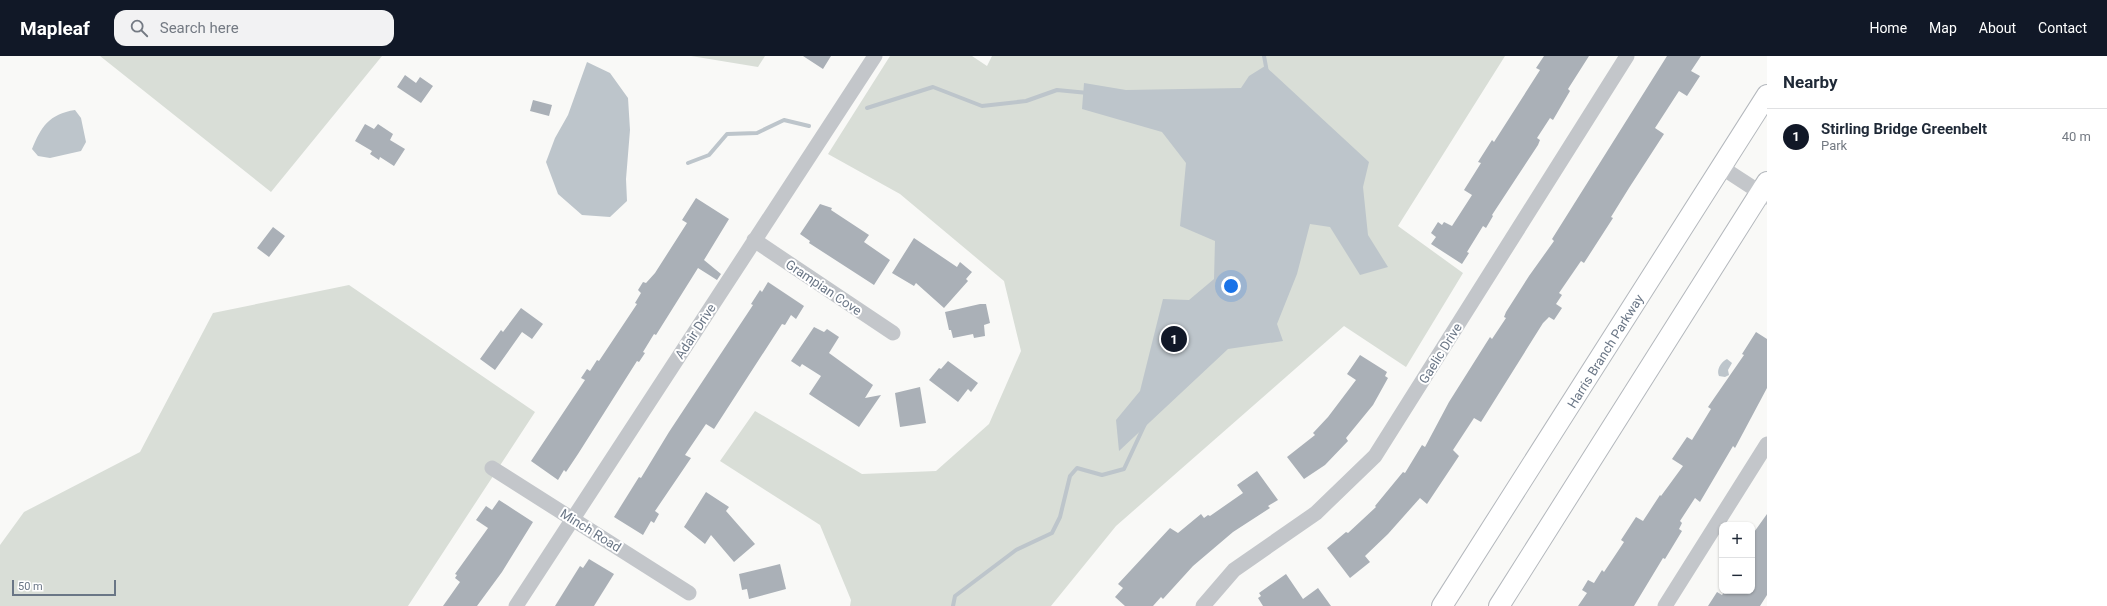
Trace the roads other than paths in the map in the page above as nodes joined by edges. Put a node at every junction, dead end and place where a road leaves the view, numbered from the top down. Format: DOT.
graph roads {
  1 [pos="875,56"];
  2 [pos="1627,56"];
  3 [pos="1767,95"];
  4 [pos="1721,167"];
  5 [pos="1765,191"];
  6 [pos="754,240"];
  7 [pos="893,333"];
  8 [pos="1767,444"];
  9 [pos="492,468"];
  10 [pos="573,518"];
  11 [pos="690,593"];
  12 [pos="516,606"];
  13 [pos="1204,606"];
  14 [pos="1442,606"];
  15 [pos="1499,606"];
  16 [pos="1665,606"];
  1 -- 6 [label="street, Adair Drive"];
  2 -- 13 [label="street, Gaelic Drive"];
  3 -- 4 [label="main road, Harris Branch Parkway"];
  4 -- 5 [label="street"];
  4 -- 14 [label="main road, Harris Branch Parkway"];
  5 -- 15 [label="main road"];
  6 -- 7 [label="street, Grampian Cove"];
  6 -- 10 [label="street, Adair Drive"];
  8 -- 16 [label="street"];
  9 -- 10 [label="street, Minch Road"];
  10 -- 11 [label="street, Minch Road"];
  10 -- 12 [label="street, Adair Drive"];
}
